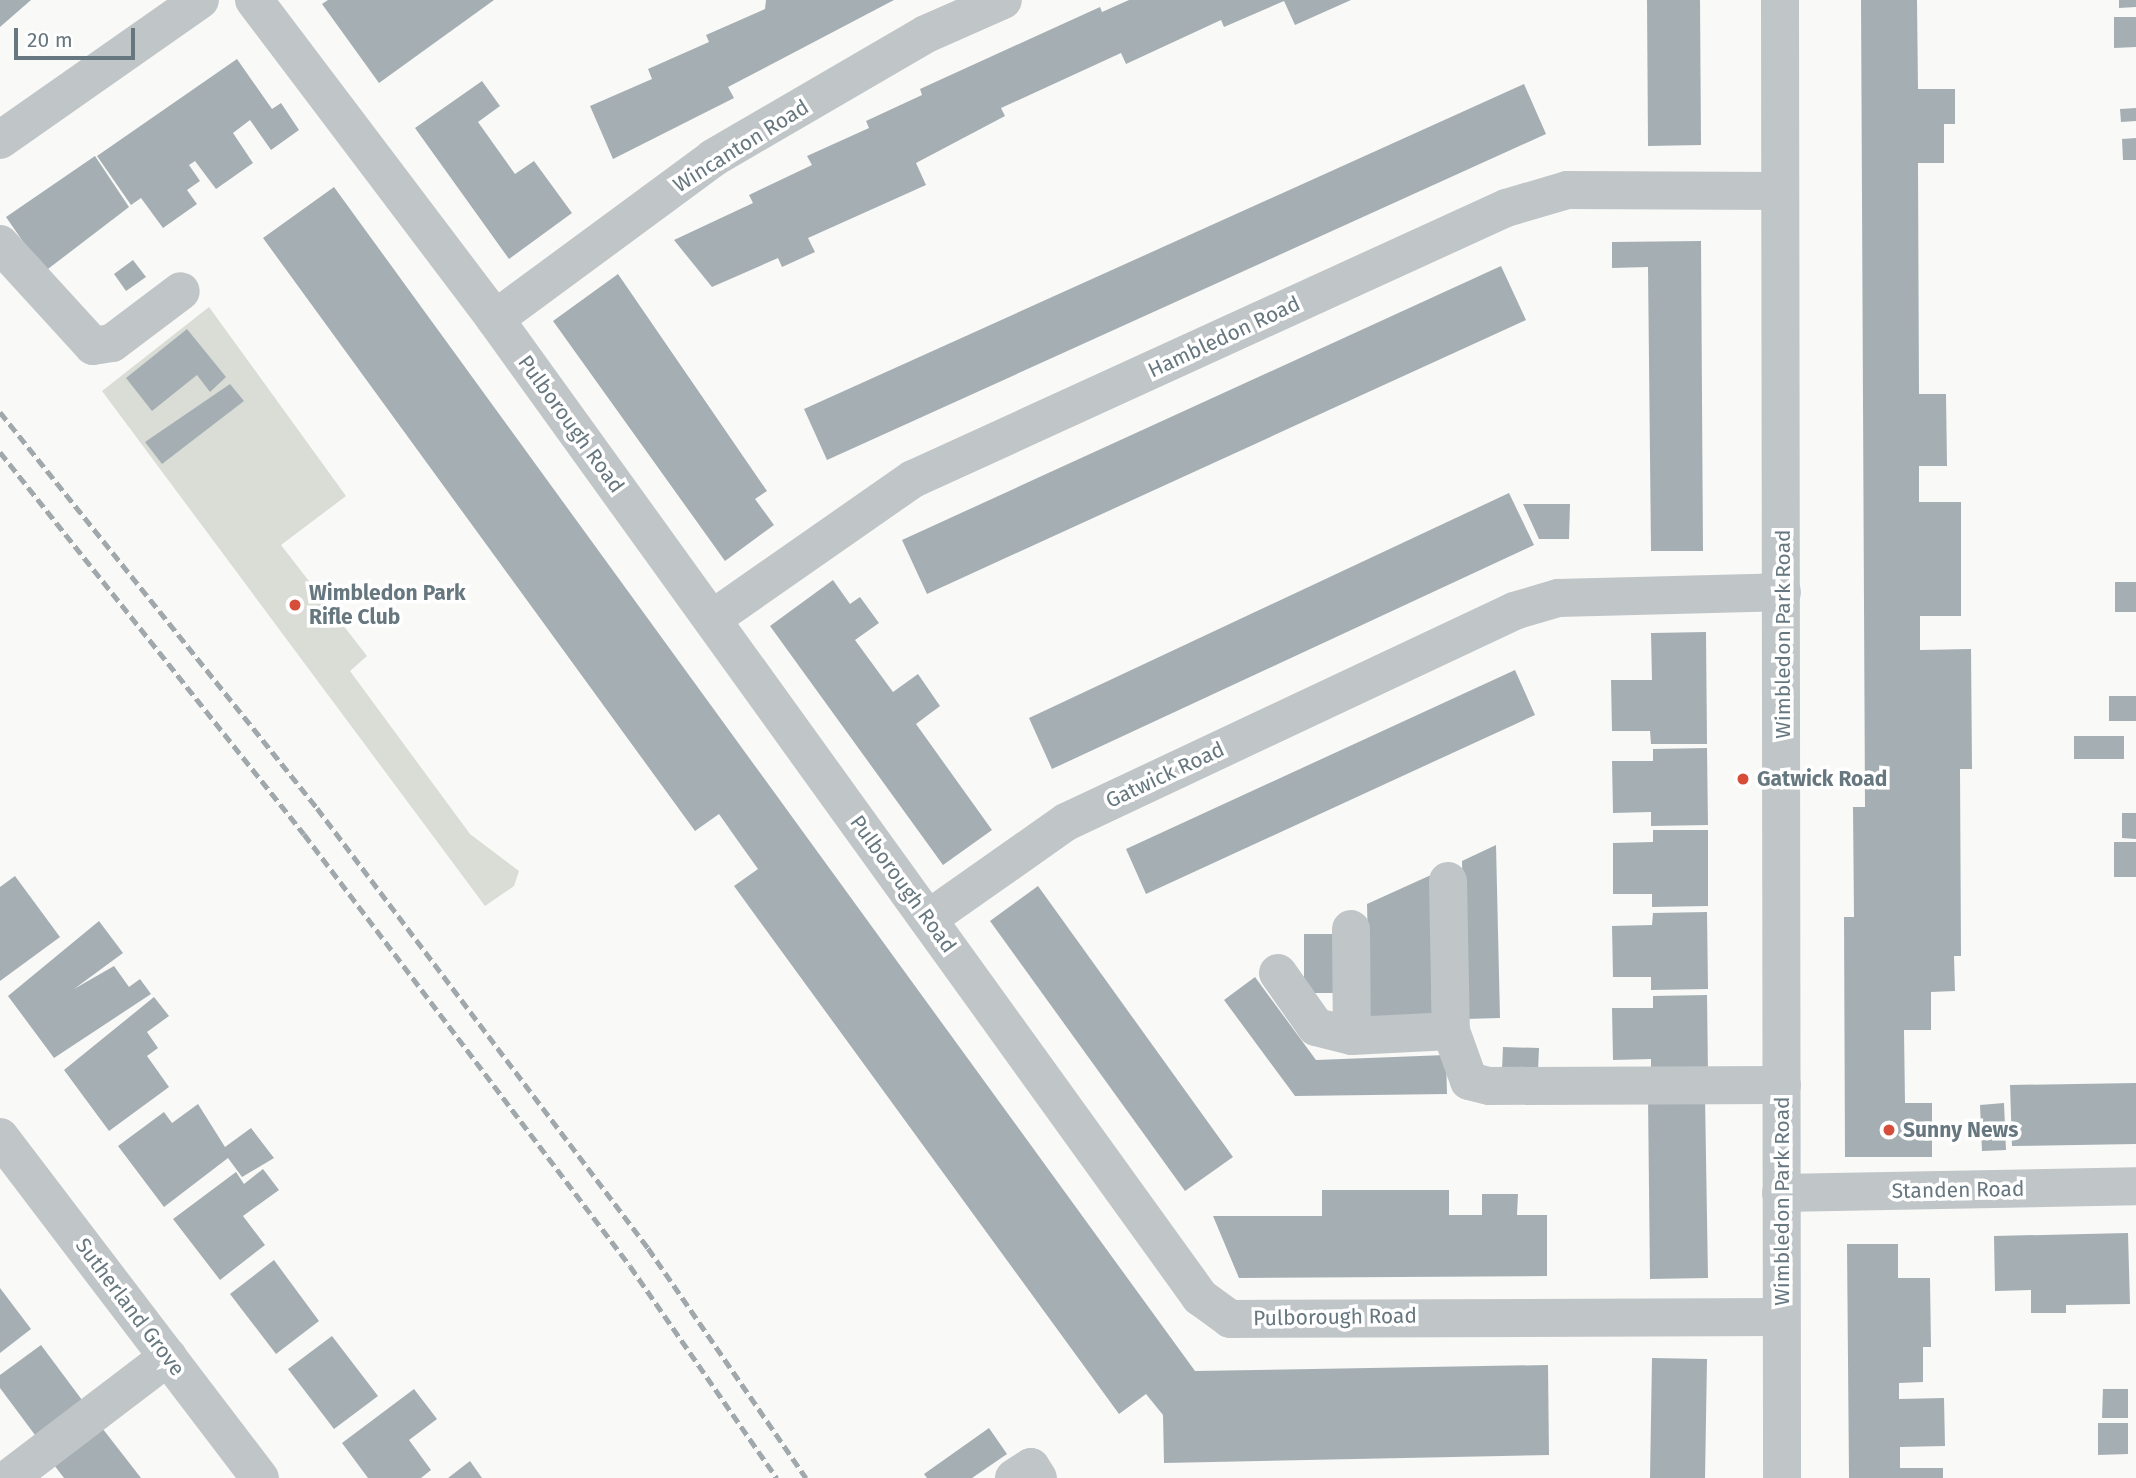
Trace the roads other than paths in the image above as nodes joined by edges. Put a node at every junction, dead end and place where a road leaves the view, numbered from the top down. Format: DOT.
graph roads {
  1 [pos="200,0"];
  2 [pos="254,0"];
  3 [pos="1003,0"];
  4 [pos="1780,0"];
  5 [pos="0,140"];
  6 [pos="1780,191"];
  7 [pos="0,244"];
  8 [pos="181,291"];
  9 [pos="495,319"];
  10 [pos="1783,592"];
  11 [pos="712,619"];
  12 [pos="1448,881"];
  13 [pos="928,919"];
  14 [pos="1351,929"];
  15 [pos="1278,973"];
  16 [pos="1451,1031"];
  17 [pos="1352,1036"];
  18 [pos="1782,1085"];
  19 [pos="0,1137"];
  20 [pos="2136,1186"];
  21 [pos="1781,1193"];
  22 [pos="1781,1317"];
  23 [pos="168,1356"];
  24 [pos="9,1478"];
  25 [pos="260,1478"];
  26 [pos="1014,1478"];
  27 [pos="1038,1478"];
  28 [pos="1782,1478"];
  1 -- 5 [label="street"];
  2 -- 9 [label="street, Pulborough Road"];
  3 -- 9 [label="street, Wincanton Road"];
  4 -- 6 [label="street, Wimbledon Park Road"];
  6 -- 10 [label="street, Wimbledon Park Road"];
  6 -- 11 [label="street, Hambledon Road"];
  7 -- 8 [label="street"];
  9 -- 11 [label="street, Pulborough Road"];
  10 -- 13 [label="street, Gatwick Road"];
  10 -- 18 [label="street, Wimbledon Park Road"];
  11 -- 13 [label="street, Pulborough Road"];
  12 -- 16 [label="street"];
  13 -- 22 [label="street, Pulborough Road"];
  14 -- 17 [label="street"];
  15 -- 17 [label="street"];
  16 -- 17 [label="street"];
  16 -- 18 [label="street"];
  18 -- 21 [label="street, Wimbledon Park Road"];
  19 -- 23 [label="street, Sutherland Grove"];
  20 -- 21 [label="street, Standen Road"];
  21 -- 22 [label="street, Wimbledon Park Road"];
  22 -- 28 [label="street, Wimbledon Park Road"];
  23 -- 24 [label="street"];
  23 -- 25 [label="street, Sutherland Grove"];
  26 -- 27 [label="street"];
}
